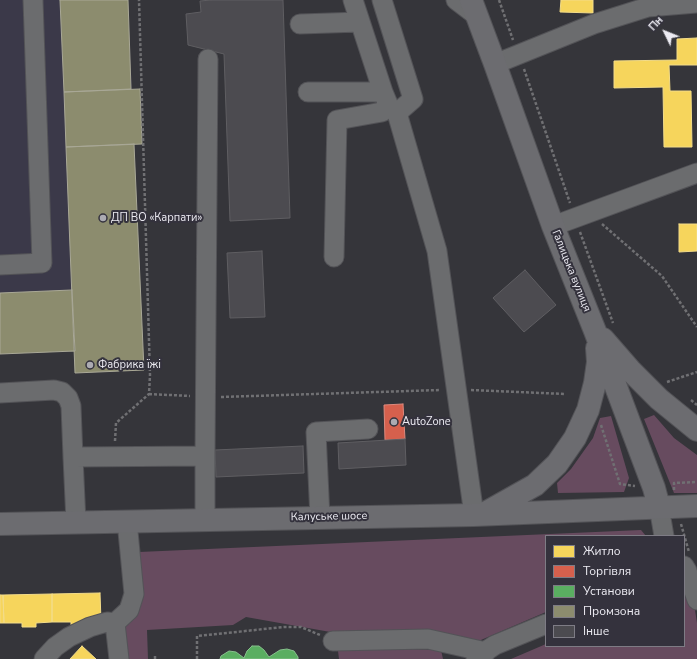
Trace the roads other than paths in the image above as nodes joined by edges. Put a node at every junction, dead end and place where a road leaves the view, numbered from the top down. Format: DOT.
graph roads {
  1 [pos="33,0"];
  2 [pos="353,0"];
  3 [pos="382,0"];
  4 [pos="456,0"];
  5 [pos="648,3"];
  6 [pos="697,3"];
  7 [pos="474,8"];
  8 [pos="360,22"];
  9 [pos="300,24"];
  10 [pos="208,59"];
  11 [pos="495,64"];
  12 [pos="308,92"];
  13 [pos="389,103"];
  14 [pos="697,173"];
  15 [pos="553,226"];
  16 [pos="334,257"];
  17 [pos="0,265"];
  18 [pos="595,330"];
  19 [pos="0,393"];
  20 [pos="368,429"];
  21 [pos="697,430"];
  22 [pos="205,456"];
  23 [pos="73,457"];
  24 [pos="662,493"];
  25 [pos="697,506"];
  26 [pos="478,514"];
  27 [pos="320,518"];
  28 [pos="205,520"];
  29 [pos="76,522"];
  30 [pos="127,522"];
  31 [pos="0,524"];
  32 [pos="664,535"];
  33 [pos="685,568"];
  34 [pos="697,600"];
  35 [pos="115,623"];
  36 [pos="545,624"];
  37 [pos="333,641"];
  38 [pos="481,655"];
  39 [pos="44,659"];
  40 [pos="119,659"];
  1 -- 17 [label="street"];
  2 -- 8 [label="street"];
  3 -- 13 [label="street"];
  4 -- 7 [label="street"];
  5 -- 6 [label="street"];
  5 -- 11 [label="street"];
  7 -- 11 [label="main road, Галицька вулиця"];
  8 -- 9 [label="street"];
  8 -- 13 [label="street"];
  10 -- 22 [label="street"];
  11 -- 15 [label="main road, Галицька вулиця"];
  12 -- 13 [label="street"];
  13 -- 16 [label="street"];
  13 -- 26 [label="street"];
  14 -- 15 [label="street"];
  15 -- 18 [label="main road, Галицька вулиця"];
  18 -- 21 [label="main road"];
  18 -- 24 [label="main road, Галицька вулиця"];
  18 -- 26 [label="main road"];
  19 -- 23 [label="street"];
  20 -- 27 [label="street"];
  22 -- 23 [label="street"];
  22 -- 28 [label="street"];
  23 -- 29 [label="street"];
  24 -- 25 [label="main road"];
  24 -- 26 [label="main road, Калуське шосе"];
  24 -- 32 [label="street"];
  26 -- 27 [label="main road, Калуське шосе"];
  27 -- 28 [label="main road, Калуське шосе"];
  28 -- 30 [label="main road, Калуське шосе"];
  29 -- 30 [label="main road, Калуське шосе"];
  29 -- 31 [label="main road, Калуське шосе"];
  30 -- 35 [label="street"];
  33 -- 34 [label="street"];
  35 -- 39 [label="street"];
  35 -- 40 [label="street"];
  36 -- 38 [label="street"];
  37 -- 38 [label="street"];
}
